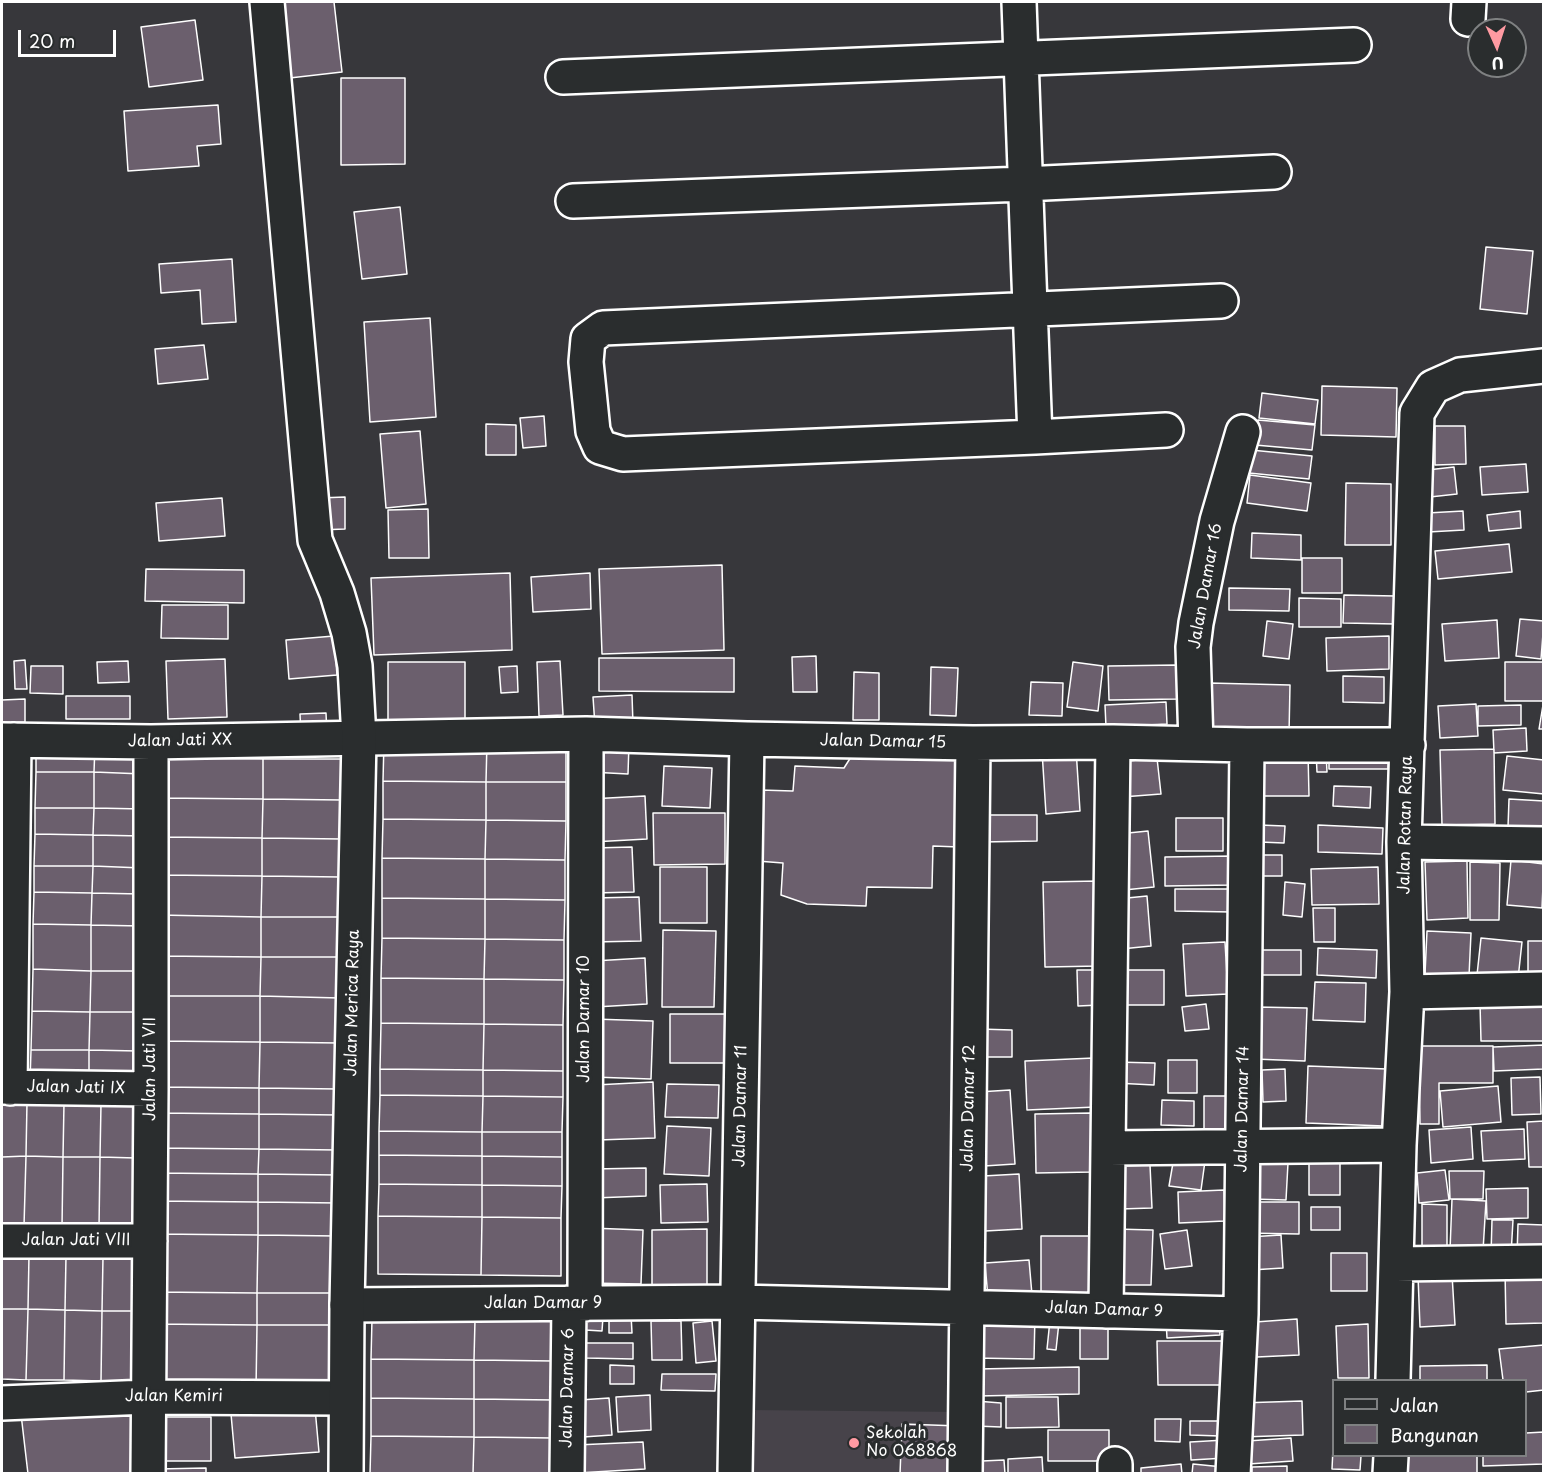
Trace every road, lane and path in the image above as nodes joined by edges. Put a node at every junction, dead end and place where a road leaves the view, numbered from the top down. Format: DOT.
graph roads {
  1 [pos="267,2"];
  2 [pos="1019,2"];
  3 [pos="1354,45"];
  4 [pos="1020,58"];
  5 [pos="562,77"];
  6 [pos="1274,172"];
  7 [pos="1024,184"];
  8 [pos="573,201"];
  9 [pos="1221,301"];
  10 [pos="1031,309"];
  11 [pos="1544,366"];
  12 [pos="1166,430"];
  13 [pos="1243,432"];
  14 [pos="1035,437"];
  15 [pos="585,734"];
  16 [pos="359,738"];
  17 [pos="747,739"];
  18 [pos="8,740"];
  19 [pos="151,742"];
  20 [pos="1113,742"];
  21 [pos="974,743"];
  22 [pos="1196,744"];
  23 [pos="1246,745"];
  24 [pos="1408,745"];
  25 [pos="1404,842"];
  26 [pos="1544,844"];
  27 [pos="1544,989"];
  28 [pos="1407,992"];
  29 [pos="6,1087"];
  30 [pos="151,1089"];
  31 [pos="1399,1145"];
  32 [pos="1243,1147"];
  33 [pos="1109,1148"];
  34 [pos="2,1241"];
  35 [pos="150,1241"];
  36 [pos="1544,1262"];
  37 [pos="1396,1264"];
  38 [pos="738,1302"];
  39 [pos="577,1304"];
  40 [pos="347,1305"];
  41 [pos="967,1306"];
  42 [pos="1106,1311"];
  43 [pos="1241,1314"];
  44 [pos="1393,1379"];
  45 [pos="147,1396"];
  46 [pos="346,1398"];
  47 [pos="2,1403"];
  48 [pos="1391,1457"];
  49 [pos="148,1473"];
  50 [pos="346,1473"];
  51 [pos="567,1473"];
  52 [pos="735,1473"];
  53 [pos="965,1473"];
  54 [pos="1233,1473"];
  55 [pos="1390,1473"];
  1 -- 16 [label="street, Jalan Merica Raya"];
  2 -- 4 [label="street"];
  3 -- 4 [label="street"];
  4 -- 5 [label="street"];
  4 -- 7 [label="street"];
  6 -- 7 [label="street"];
  7 -- 8 [label="street"];
  7 -- 10 [label="street"];
  9 -- 10 [label="street"];
  10 -- 14 [label="street"];
  10 -- 14 [label="street"];
  11 -- 24 [label="street, Jalan Rotan Raya"];
  12 -- 14 [label="street"];
  13 -- 22 [label="street, Jalan Damar 16"];
  15 -- 16 [label="street, Jalan Damar 15"];
  15 -- 17 [label="street, Jalan Damar 15"];
  15 -- 39 [label="street, Jalan Damar 10"];
  16 -- 19 [label="street, Jalan Jati XX"];
  16 -- 40 [label="street, Jalan Merica Raya"];
  17 -- 21 [label="street, Jalan Damar 15"];
  17 -- 38 [label="street, Jalan Damar 11"];
  18 -- 19 [label="street, Jalan Jati XX"];
  18 -- 29 [label="street"];
  19 -- 30 [label="street, Jalan Jati VII"];
  20 -- 21 [label="street, Jalan Damar 15"];
  20 -- 22 [label="street, Jalan Damar 15"];
  20 -- 33 [label="street"];
  21 -- 41 [label="street, Jalan Damar 12"];
  22 -- 23 [label="street, Jalan Damar 15"];
  23 -- 24 [label="street, Jalan Damar 15"];
  23 -- 32 [label="street, Jalan Damar 14"];
  24 -- 25 [label="street, Jalan Rotan Raya"];
  25 -- 26 [label="street"];
  25 -- 28 [label="street, Jalan Rotan Raya"];
  27 -- 28 [label="street"];
  28 -- 31 [label="street, Jalan Rotan Raya"];
  29 -- 30 [label="street, Jalan Jati IX"];
  30 -- 35 [label="street, Jalan Jati VII"];
  31 -- 32 [label="street"];
  31 -- 37 [label="street, Jalan Rotan Raya"];
  32 -- 33 [label="street"];
  32 -- 43 [label="street, Jalan Damar 14"];
  33 -- 42 [label="street"];
  34 -- 35 [label="street, Jalan Jati VIII"];
  35 -- 45 [label="street, Jalan Jati VII"];
  36 -- 37 [label="street"];
  37 -- 44 [label="street, Jalan Rotan Raya"];
  38 -- 39 [label="street, Jalan Damar 9"];
  38 -- 41 [label="street, Jalan Damar 9"];
  38 -- 52 [label="street, Jalan Damar 11"];
  39 -- 40 [label="street, Jalan Damar 9"];
  39 -- 51 [label="street, Jalan Damar 6"];
  40 -- 46 [label="street, Jalan Merica Raya"];
  41 -- 42 [label="street, Jalan Damar 9"];
  41 -- 53 [label="street, Jalan Damar 12"];
  42 -- 43 [label="street, Jalan Damar 9"];
  43 -- 54 [label="street, Jalan Damar 14"];
  45 -- 46 [label="street, Jalan Kemiri"];
  45 -- 47 [label="street, Jalan Kemiri"];
  45 -- 49 [label="street, Jalan Jati VII"];
  46 -- 50 [label="street, Jalan Merica Raya"];
  48 -- 55 [label="street"];
}
